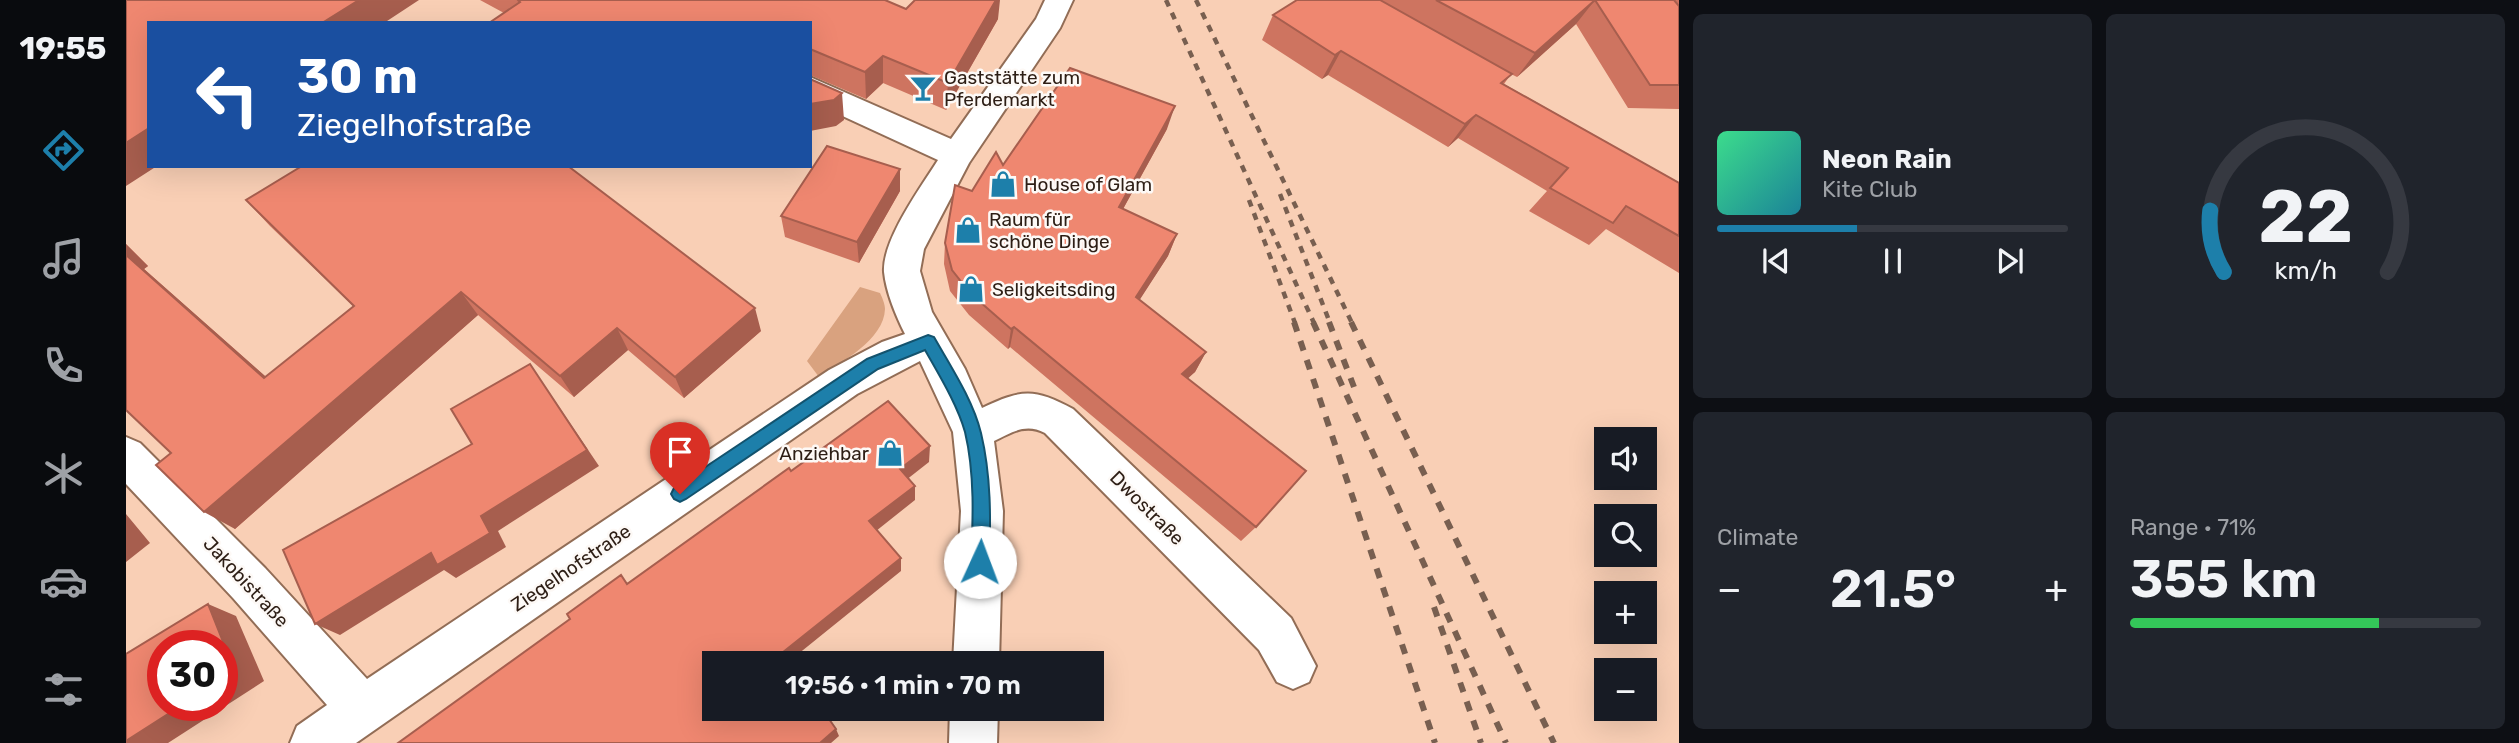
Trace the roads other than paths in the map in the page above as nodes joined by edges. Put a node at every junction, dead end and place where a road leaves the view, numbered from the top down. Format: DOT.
graph roads {
  1 [pos="1059,0"];
  2 [pos="812,89"];
  3 [pos="957,155"];
  4 [pos="928,342"];
  5 [pos="973,432"];
  6 [pos="126,456"];
  7 [pos="976,651"];
  8 [pos="1293,666"];
  9 [pos="363,710"];
  10 [pos="974,721"];
  11 [pos="314,743"];
  12 [pos="973,743"];
  1 -- 3 [label="street"];
  2 -- 3 [label="street"];
  3 -- 4 [label="street"];
  4 -- 5 [label="street"];
  4 -- 9 [label="street, Ziegelhofstraße"];
  5 -- 7 [label="street"];
  5 -- 8 [label="street, Dwostraße"];
  6 -- 9 [label="street, Jakobistraße"];
  9 -- 11 [label="street, Ziegelhofstraße"];
  10 -- 12 [label="street"];
}
